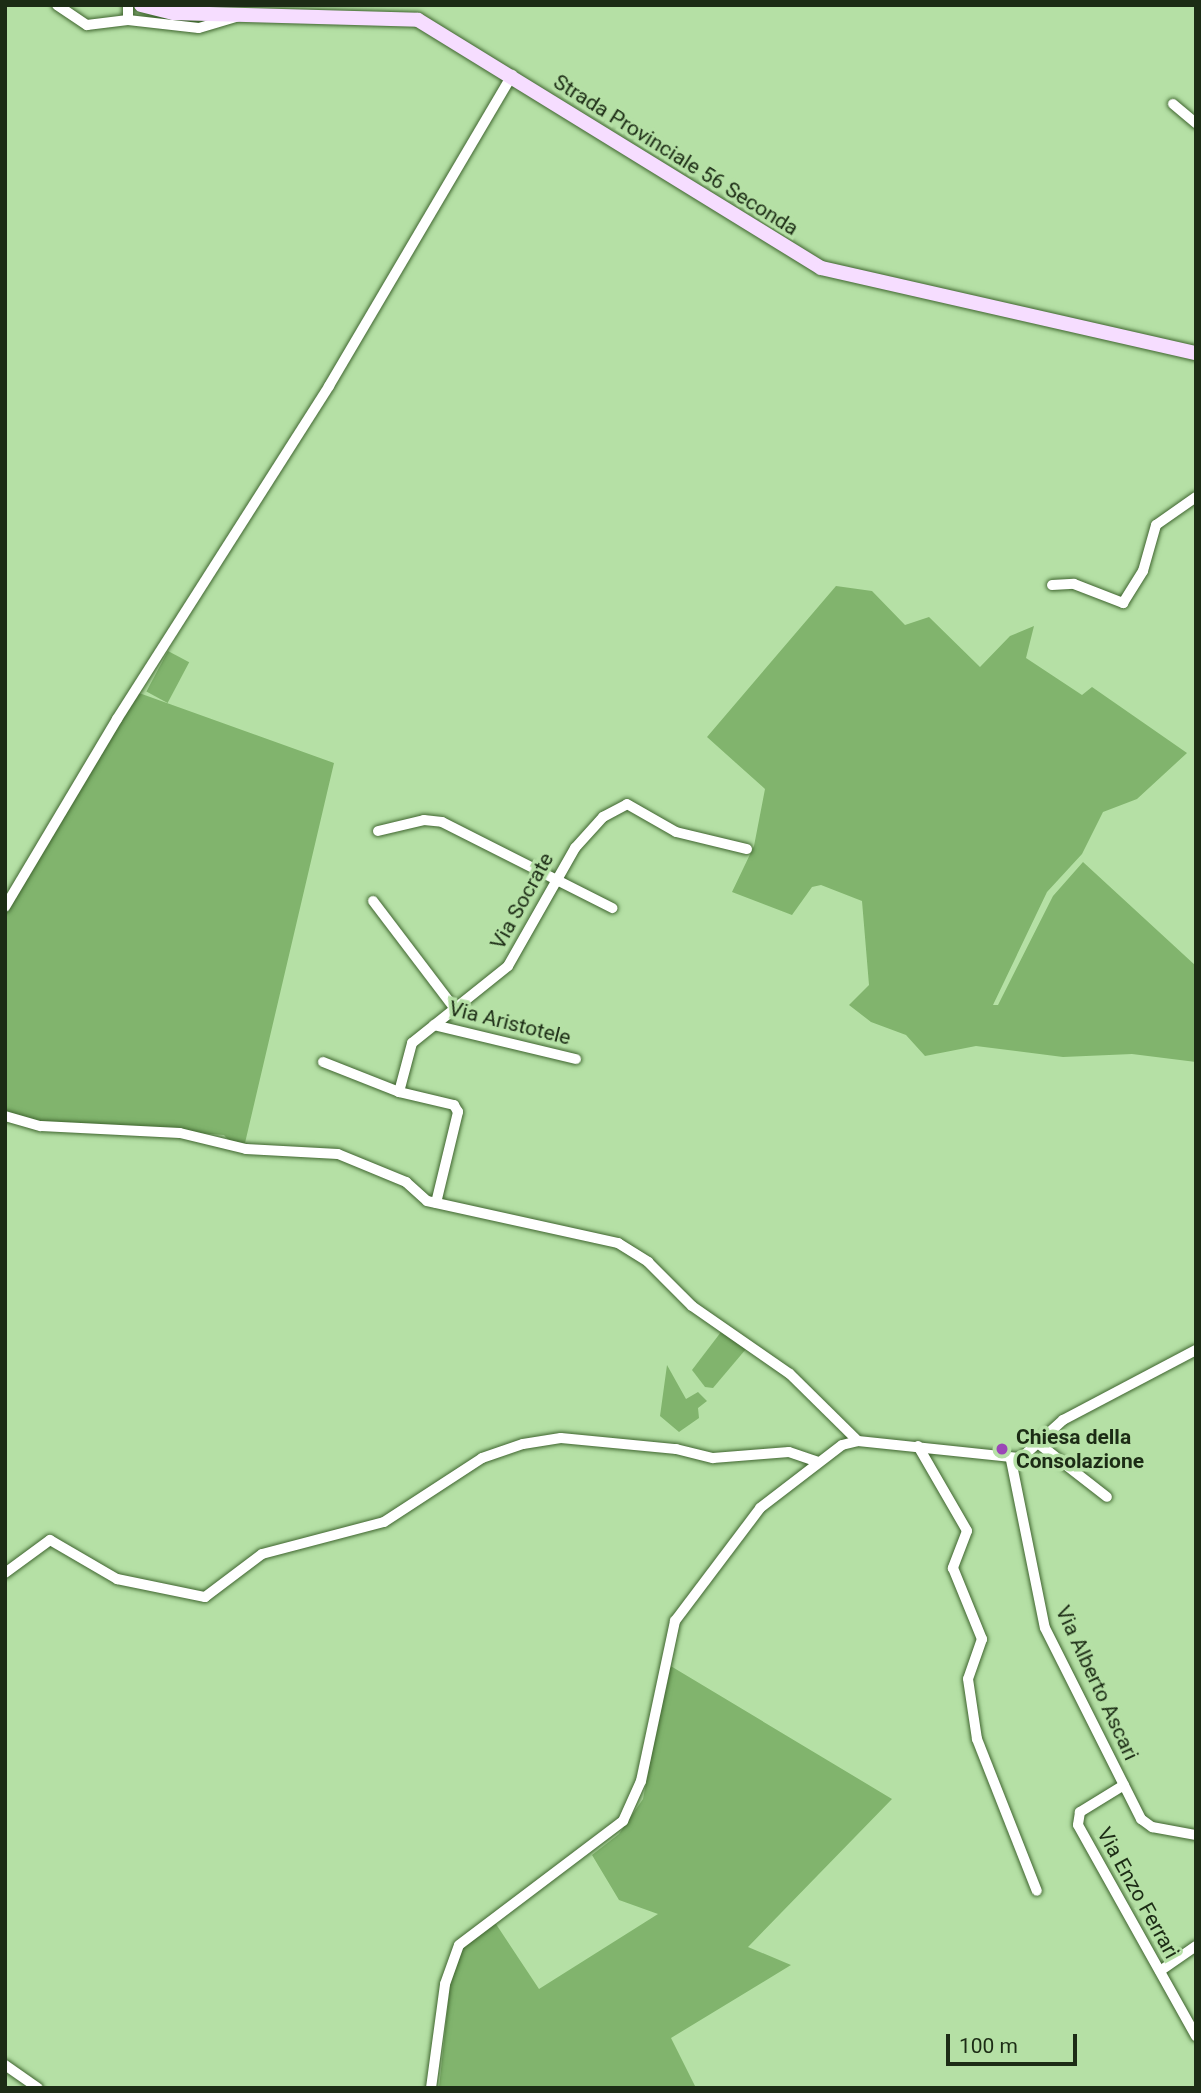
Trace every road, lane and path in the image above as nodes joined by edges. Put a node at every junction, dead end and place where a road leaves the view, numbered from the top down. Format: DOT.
graph roads {
  1 [pos="128,5"];
  2 [pos="141,5"];
  3 [pos="60,6"];
  4 [pos="242,14"];
  5 [pos="128,20"];
  6 [pos="512,75"];
  7 [pos="1173,104"];
  8 [pos="1196,123"];
  9 [pos="1196,353"];
  10 [pos="1196,497"];
  11 [pos="1052,585"];
  12 [pos="378,831"];
  13 [pos="747,849"];
  14 [pos="554,878"];
  15 [pos="373,901"];
  16 [pos="5,907"];
  17 [pos="612,908"];
  18 [pos="455,1009"];
  19 [pos="434,1025"];
  20 [pos="576,1059"];
  21 [pos="323,1062"];
  22 [pos="399,1092"];
  23 [pos="5,1116"];
  24 [pos="436,1203"];
  25 [pos="1196,1350"];
  26 [pos="858,1441"];
  27 [pos="1039,1444"];
  28 [pos="918,1446"];
  29 [pos="1011,1460"];
  30 [pos="818,1462"];
  31 [pos="1107,1497"];
  32 [pos="5,1573"];
  33 [pos="1124,1785"];
  34 [pos="1196,1835"];
  35 [pos="1037,1891"];
  36 [pos="1196,1946"];
  37 [pos="1160,1971"];
  38 [pos="1196,2036"];
  39 [pos="5,2066"];
  40 [pos="38,2088"];
  41 [pos="431,2088"];
  1 -- 5 [label="street"];
  2 -- 4 [label="street, Strada Provinciale 56 Seconda"];
  3 -- 5 [label="street"];
  4 -- 5 [label="street"];
  4 -- 6 [label="street, Strada Provinciale 56 Seconda"];
  6 -- 9 [label="street, Strada Provinciale 56 Seconda"];
  6 -- 16 [label="street"];
  7 -- 8 [label="street"];
  10 -- 11 [label="street"];
  12 -- 14 [label="street"];
  13 -- 14 [label="street, Via Socrate"];
  14 -- 17 [label="street"];
  14 -- 18 [label="street, Via Socrate"];
  15 -- 18 [label="street"];
  18 -- 19 [label="street, Via Socrate"];
  19 -- 20 [label="street, Via Aristotele"];
  19 -- 22 [label="street, Via Socrate"];
  21 -- 22 [label="street"];
  22 -- 24 [label="street"];
  23 -- 24 [label="street"];
  24 -- 26 [label="street"];
  25 -- 27 [label="street"];
  26 -- 28 [label="street"];
  26 -- 30 [label="street"];
  27 -- 29 [label="street"];
  27 -- 31 [label="street"];
  28 -- 29 [label="street"];
  28 -- 35 [label="street"];
  29 -- 33 [label="street, Via Alberto Ascari"];
  30 -- 32 [label="street"];
  30 -- 41 [label="street"];
  33 -- 34 [label="street, Via Alberto Ascari"];
  33 -- 37 [label="street, Via Enzo Ferrari"];
  36 -- 37 [label="street"];
  37 -- 38 [label="street, Via Enzo Ferrari"];
  39 -- 40 [label="street"];
}
